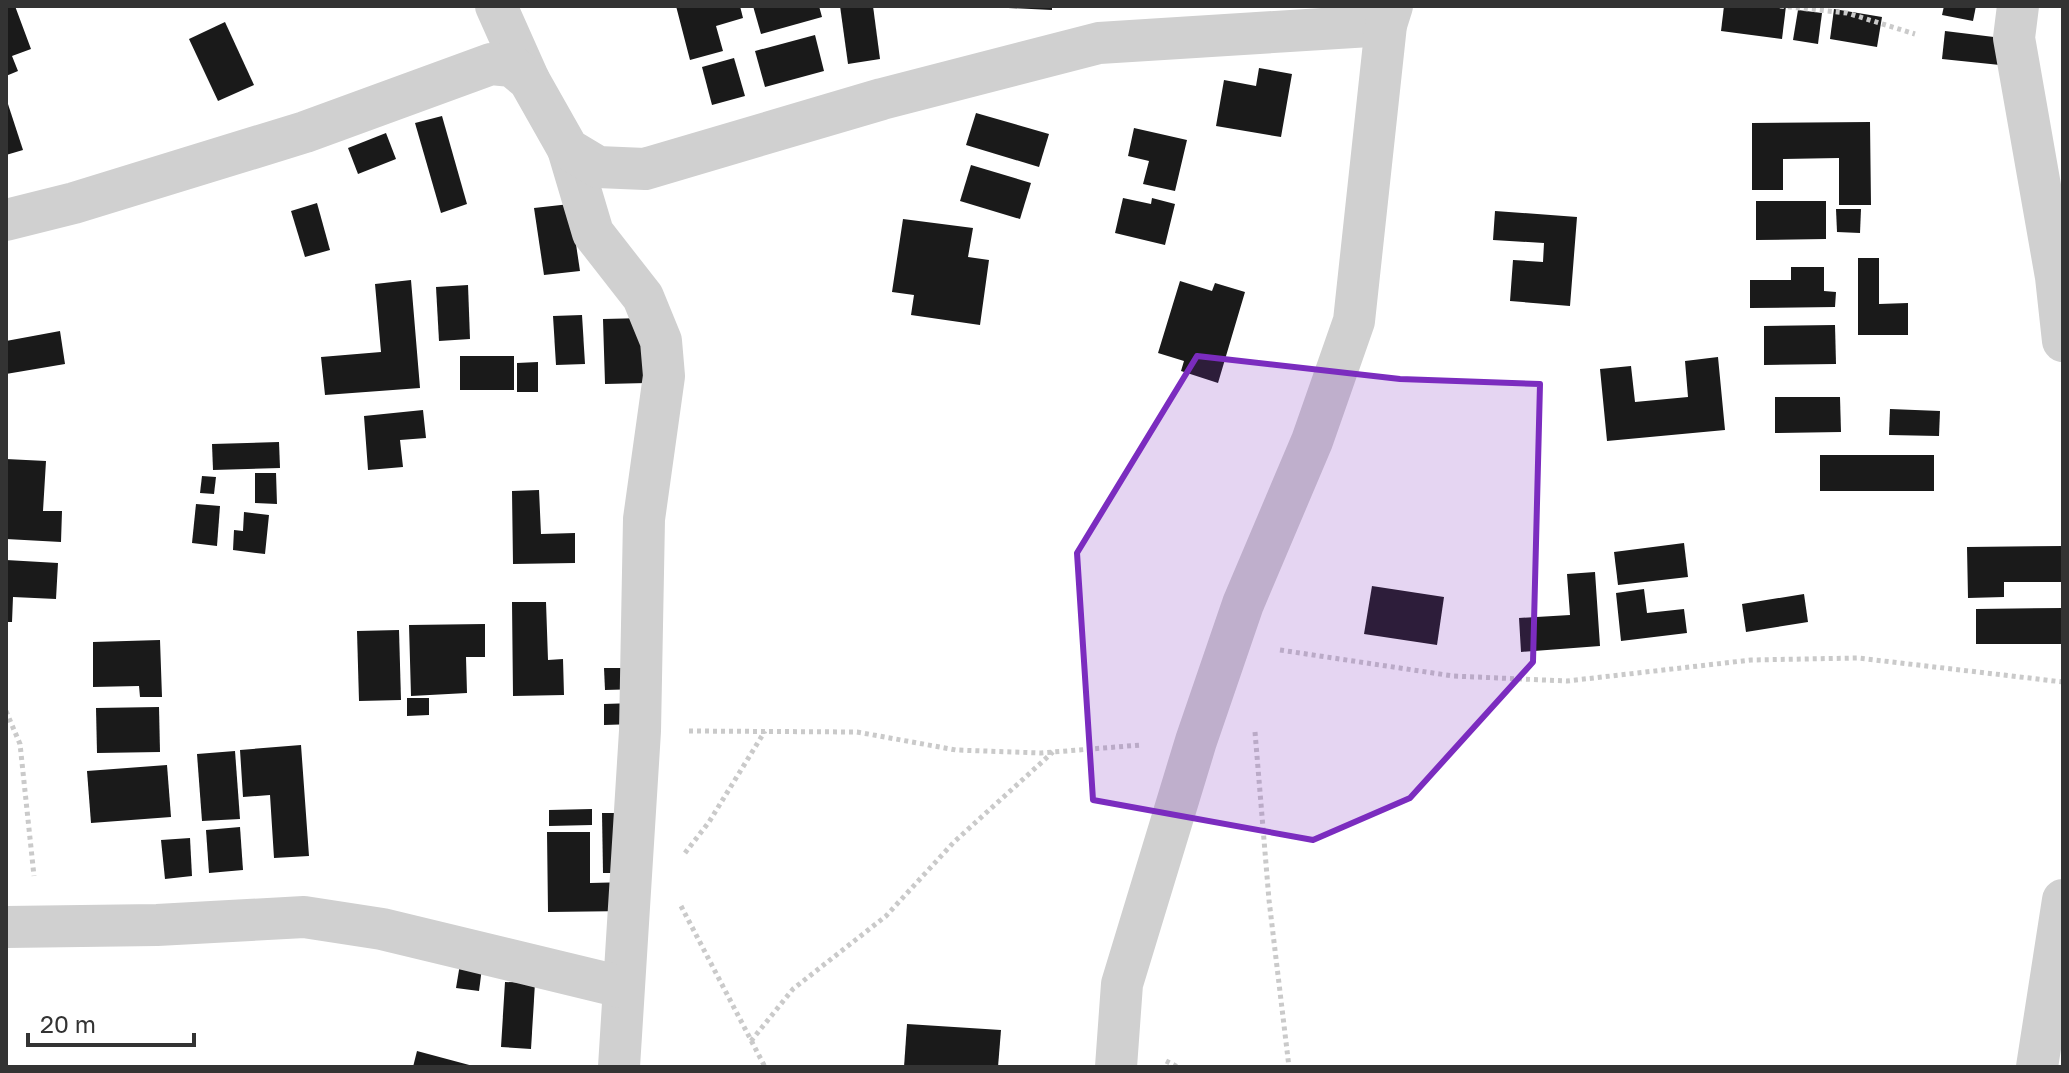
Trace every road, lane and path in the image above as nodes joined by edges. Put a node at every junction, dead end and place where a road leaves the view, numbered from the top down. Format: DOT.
graph roads {
  1 [pos="496,6"];
  2 [pos="1780,6"];
  3 [pos="2018,6"];
  4 [pos="1389,15"];
  5 [pos="1915,34"];
  6 [pos="529,80"];
  7 [pos="568,149"];
  8 [pos="6,220"];
  9 [pos="2063,341"];
  10 [pos="1243,604"];
  11 [pos="2063,682"];
  12 [pos="6,711"];
  13 [pos="1254,725"];
  14 [pos="640,731"];
  15 [pos="766,731"];
  16 [pos="1196,741"];
  17 [pos="1053,752"];
  18 [pos="683,855"];
  19 [pos="2063,900"];
  20 [pos="679,902"];
  21 [pos="22,928"];
  22 [pos="622,987"];
  23 [pos="751,1041"];
  24 [pos="619,1067"];
  25 [pos="765,1067"];
  26 [pos="1116,1067"];
  27 [pos="1289,1067"];
  28 [pos="2037,1067"];
  1 -- 6 [label="street"];
  2 -- 5 [label="path"];
  3 -- 9 [label="street"];
  4 -- 7 [label="street"];
  4 -- 10 [label="street"];
  6 -- 7 [label="street"];
  6 -- 8 [label="street"];
  7 -- 14 [label="street"];
  10 -- 11 [label="path"];
  10 -- 16 [label="street"];
  12 -- 21 [label="path"];
  13 -- 27 [label="path"];
  14 -- 15 [label="path"];
  14 -- 22 [label="street"];
  15 -- 17 [label="path"];
  15 -- 18 [label="path"];
  16 -- 17 [label="path"];
  16 -- 26 [label="street"];
  17 -- 23 [label="path"];
  19 -- 28 [label="street"];
  20 -- 23 [label="path"];
  21 -- 22 [label="street"];
  22 -- 24 [label="street"];
  23 -- 25 [label="path"];
}
